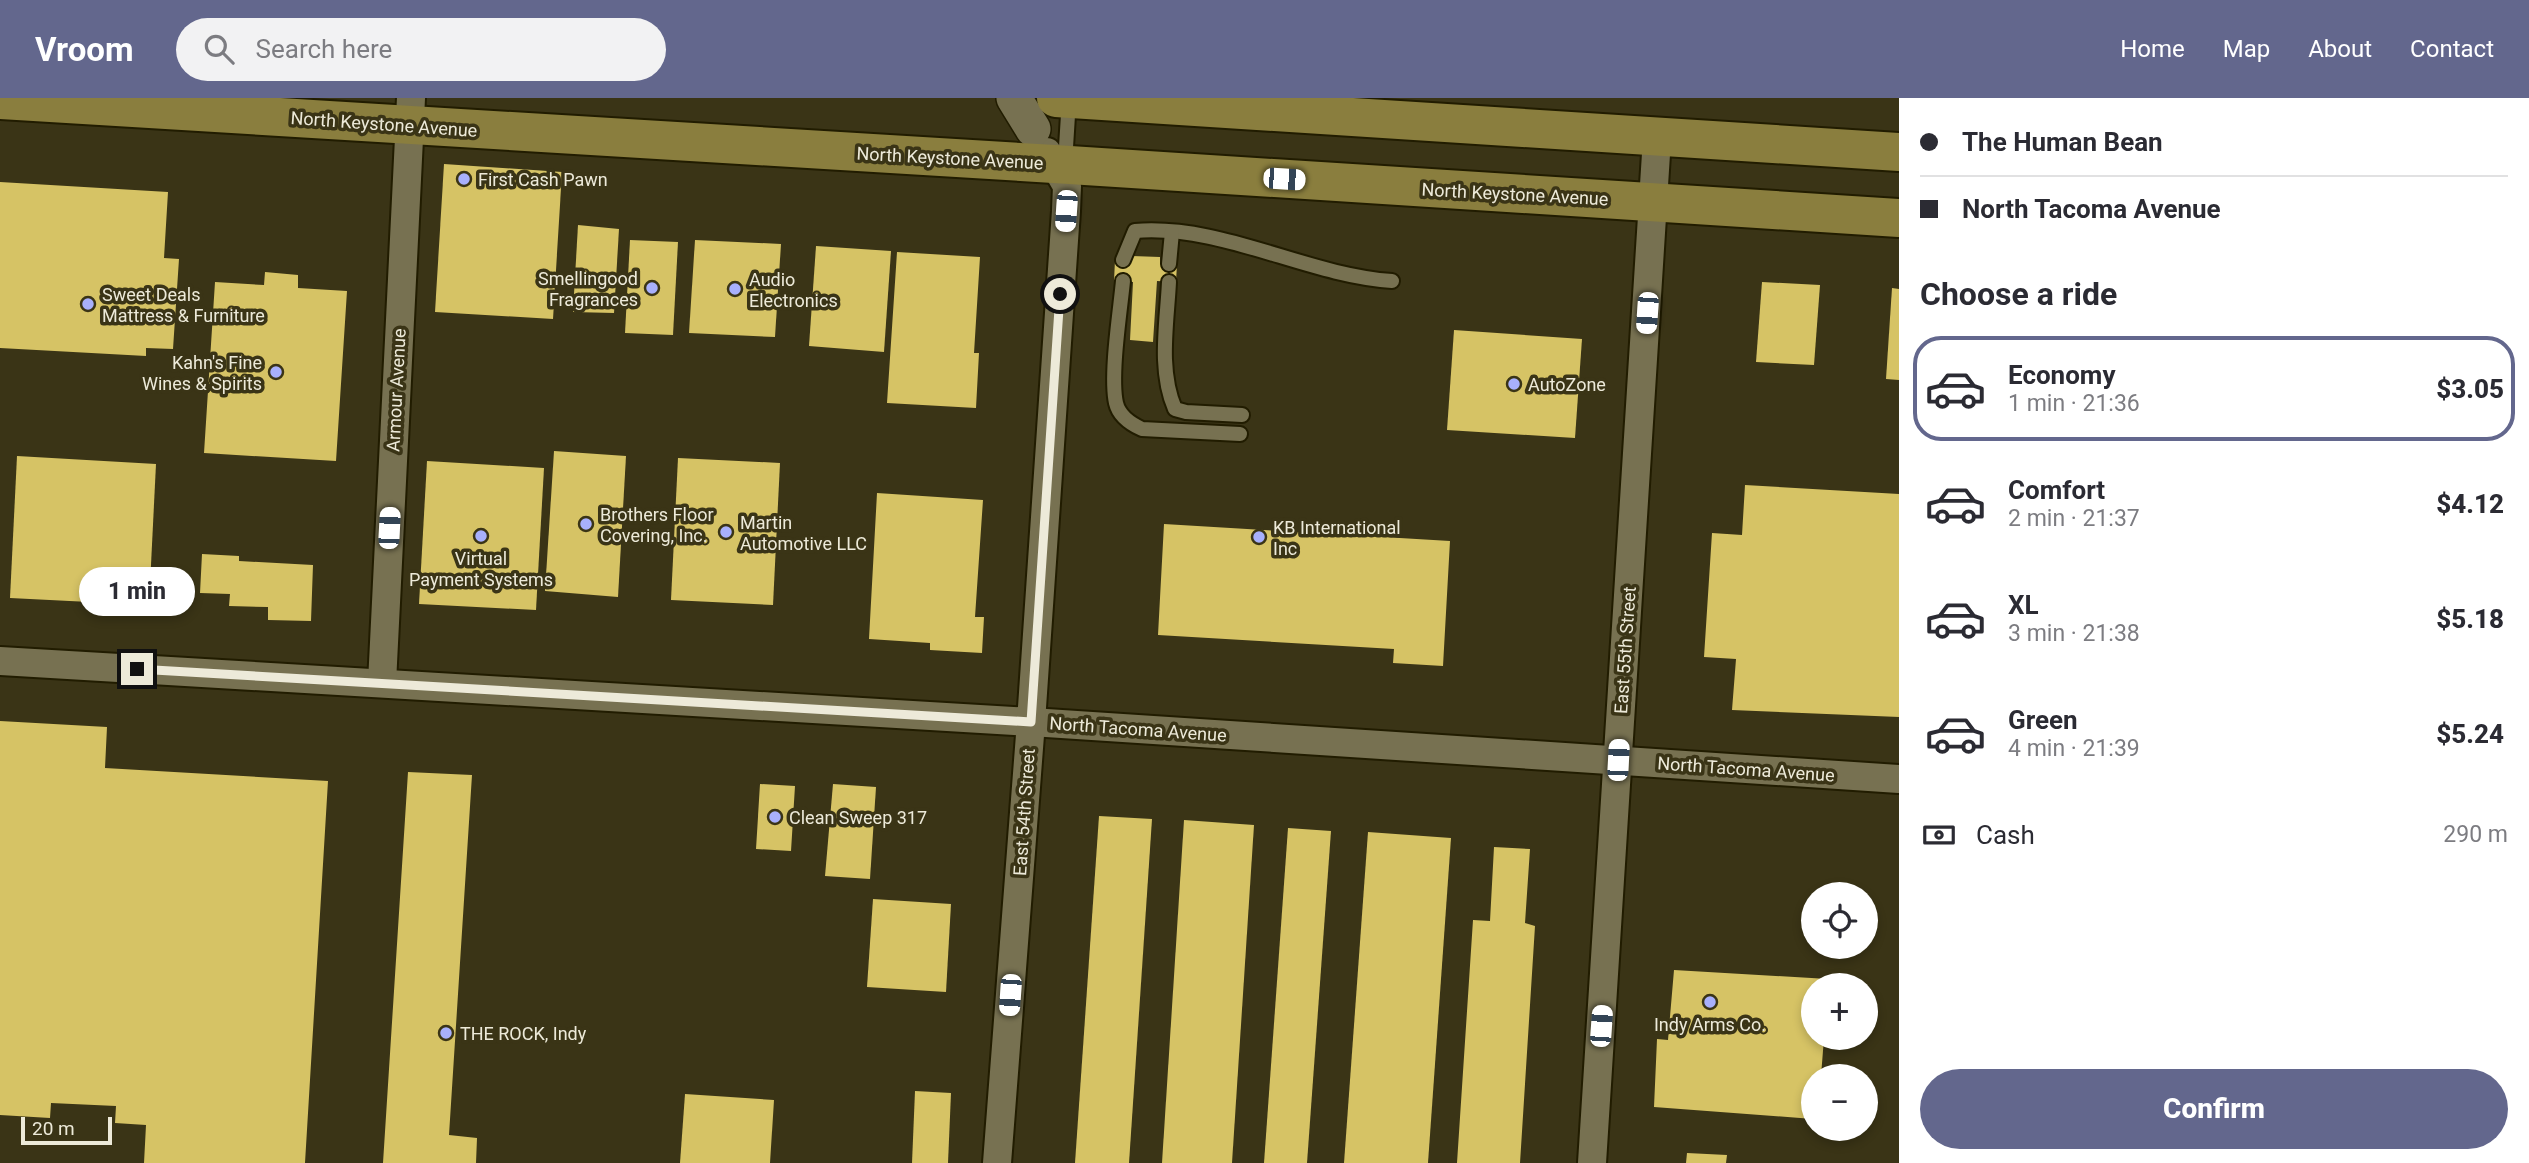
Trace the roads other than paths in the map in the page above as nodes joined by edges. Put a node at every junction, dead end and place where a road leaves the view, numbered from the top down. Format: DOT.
graph roads {
  1 [pos="1014,98"];
  2 [pos="1064,98"];
  3 [pos="0,100"];
  4 [pos="411,112"];
  5 [pos="1033,130"];
  6 [pos="1657,138"];
  7 [pos="1899,152"];
  8 [pos="1059,164"];
  9 [pos="1654,202"];
  10 [pos="1899,218"];
  11 [pos="1172,232"];
  12 [pos="1123,260"];
  13 [pos="1169,264"];
  14 [pos="1123,281"];
  15 [pos="1392,281"];
  16 [pos="1169,282"];
  17 [pos="1242,415"];
  18 [pos="1240,434"];
  19 [pos="0,661"];
  20 [pos="382,682"];
  21 [pos="1031,722"];
  22 [pos="1618,760"];
  23 [pos="1899,779"];
  24 [pos="997,1163"];
  25 [pos="1591,1163"];
  1 -- 5 [label="street, East 54th Street"];
  2 -- 6 [label="main road"];
  2 -- 8 [label="lane"];
  3 -- 4 [label="main road, North Keystone Avenue"];
  4 -- 8 [label="main road, North Keystone Avenue"];
  4 -- 20 [label="street, Armour Avenue"];
  5 -- 8 [label="street, East 54th Street"];
  6 -- 7 [label="main road"];
  6 -- 9 [label="street, East 55th Street"];
  8 -- 9 [label="main road, North Keystone Avenue"];
  8 -- 21 [label="street, East 54th Street"];
  9 -- 10 [label="main road, North Keystone Avenue"];
  9 -- 22 [label="street, East 55th Street"];
  11 -- 12 [label="lane"];
  11 -- 13 [label="lane"];
  11 -- 15 [label="lane"];
  14 -- 18 [label="lane"];
  16 -- 17 [label="lane"];
  19 -- 20 [label="street, North Tacoma Avenue"];
  20 -- 21 [label="street, North Tacoma Avenue"];
  21 -- 22 [label="street, North Tacoma Avenue"];
  21 -- 24 [label="street, East 54th Street"];
  22 -- 23 [label="street, North Tacoma Avenue"];
  22 -- 25 [label="street, East 55th Street"];
}
